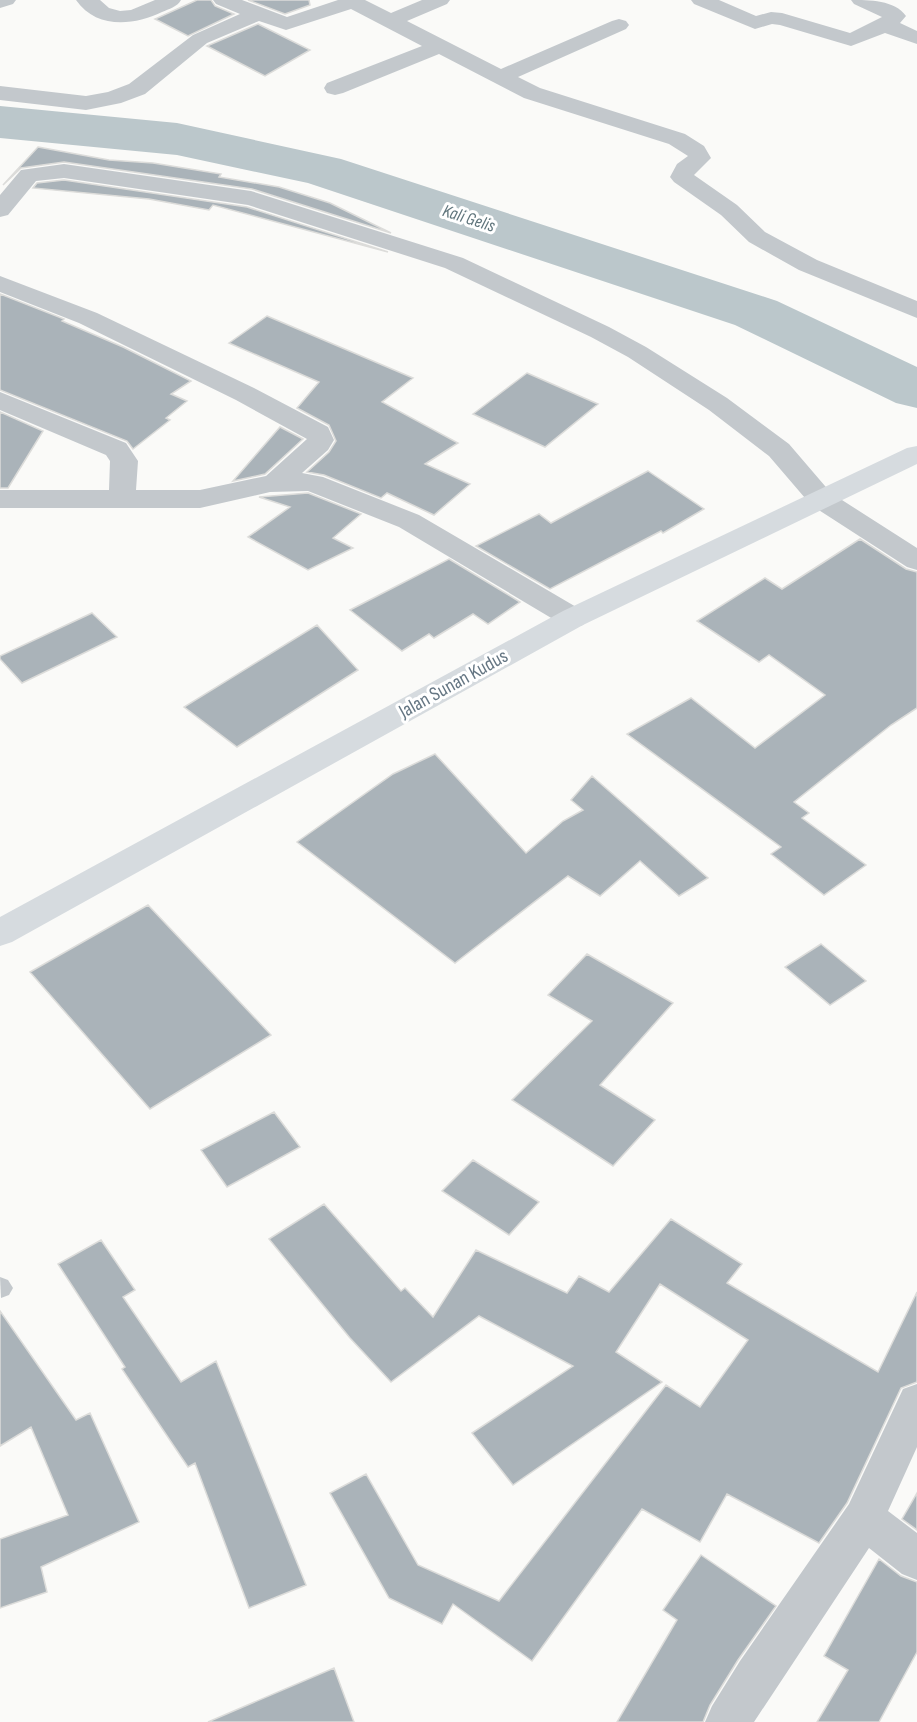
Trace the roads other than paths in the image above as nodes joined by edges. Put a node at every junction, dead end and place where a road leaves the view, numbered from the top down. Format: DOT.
graph roads {
  1 [pos="6,0"];
  2 [pos="86,0"];
  3 [pos="171,0"];
  4 [pos="223,0"];
  5 [pos="440,0"];
  6 [pos="701,0"];
  7 [pos="861,0"];
  8 [pos="0,2"];
  9 [pos="257,14"];
  10 [pos="390,21"];
  11 [pos="619,25"];
  12 [pos="885,25"];
  13 [pos="917,38"];
  14 [pos="440,46"];
  15 [pos="501,77"];
  16 [pos="335,88"];
  17 [pos="0,93"];
  18 [pos="0,210"];
  19 [pos="0,283"];
  20 [pos="917,310"];
  21 [pos="0,400"];
  22 [pos="917,454"];
  23 [pos="278,481"];
  24 [pos="826,497"];
  25 [pos="0,499"];
  26 [pos="122,499"];
  27 [pos="917,561"];
  28 [pos="573,618"];
  29 [pos="0,933"];
  30 [pos="917,1402"];
  31 [pos="864,1518"];
  32 [pos="917,1559"];
  33 [pos="728,1722"];
  1 -- 8 [label="street"];
  2 -- 3 [label="street"];
  4 -- 9 [label="street"];
  5 -- 10 [label="street"];
  6 -- 12 [label="street"];
  7 -- 12 [label="street"];
  9 -- 10 [label="street"];
  9 -- 17 [label="street"];
  10 -- 14 [label="street"];
  11 -- 15 [label="street"];
  12 -- 13 [label="street"];
  14 -- 15 [label="street"];
  14 -- 16 [label="street"];
  15 -- 20 [label="street"];
  18 -- 24 [label="street"];
  19 -- 23 [label="street"];
  21 -- 26 [label="street"];
  22 -- 24 [label="main road, Jalan Sunan Kudus"];
  23 -- 26 [label="street"];
  23 -- 28 [label="street"];
  24 -- 27 [label="street"];
  24 -- 28 [label="main road, Jalan Sunan Kudus"];
  25 -- 26 [label="street"];
  28 -- 29 [label="main road, Jalan Sunan Kudus"];
  30 -- 31 [label="street"];
  31 -- 32 [label="street"];
  31 -- 33 [label="street"];
}
